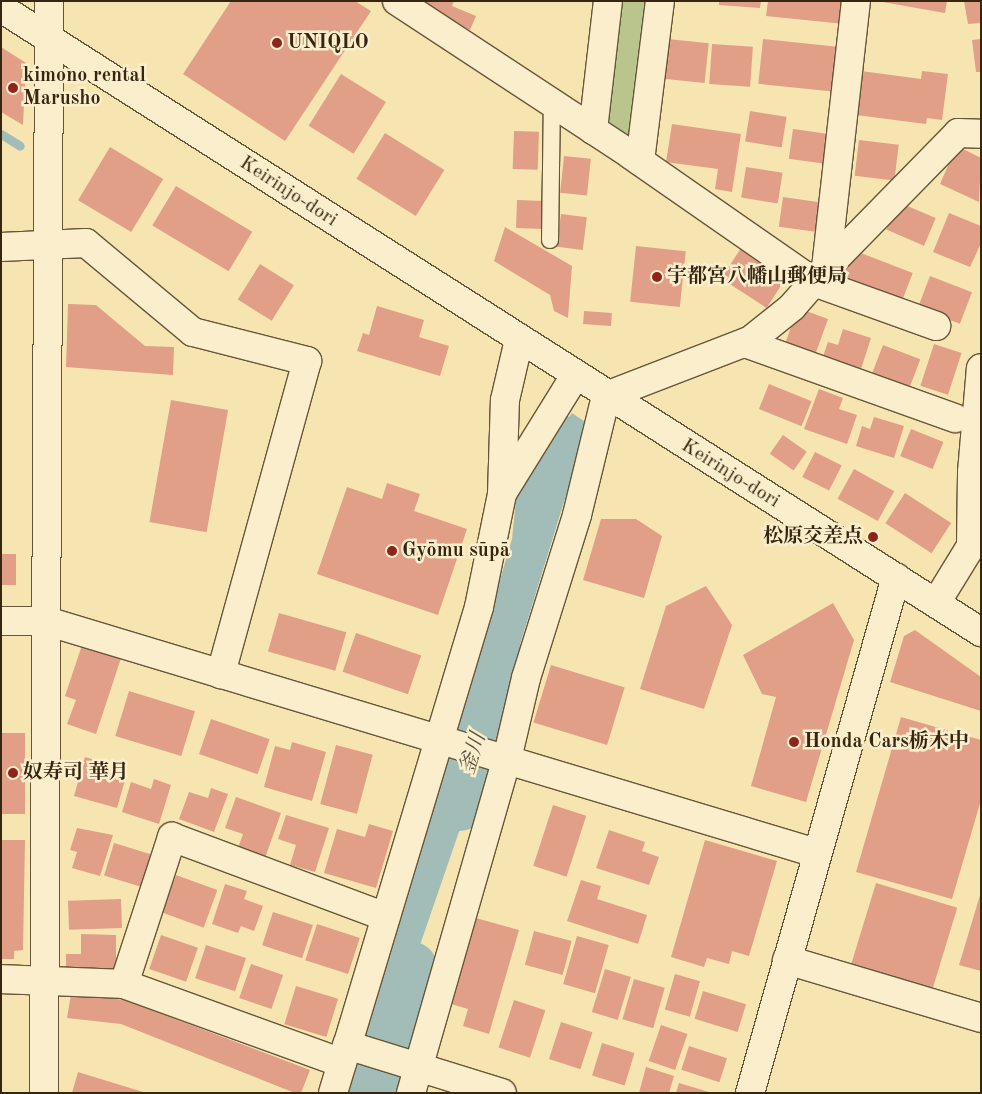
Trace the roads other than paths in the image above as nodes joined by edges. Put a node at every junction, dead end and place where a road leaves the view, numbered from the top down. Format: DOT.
graph roads {
  1 [pos="49,1"];
  2 [pos="397,1"];
  3 [pos="608,1"];
  4 [pos="660,1"];
  5 [pos="856,1"];
  6 [pos="1,8"];
  7 [pos="49,39"];
  8 [pos="552,103"];
  9 [pos="597,133"];
  10 [pos="981,134"];
  11 [pos="636,158"];
  12 [pos="550,240"];
  13 [pos="48,246"];
  14 [pos="1,247"];
  15 [pos="820,275"];
  16 [pos="936,326"];
  17 [pos="519,340"];
  18 [pos="745,343"];
  19 [pos="981,368"];
  20 [pos="575,376"];
  21 [pos="606,396"];
  22 [pos="955,418"];
  23 [pos="502,494"];
  24 [pos="896,578"];
  25 [pos="936,603"];
  26 [pos="1,621"];
  27 [pos="46,621"];
  28 [pos="981,632"];
  29 [pos="221,674"];
  30 [pos="445,740"];
  31 [pos="501,757"];
  32 [pos="816,853"];
  33 [pos="386,917"];
  34 [pos="787,960"];
  35 [pos="1,979"];
  36 [pos="44,980"];
  37 [pos="124,984"];
  38 [pos="981,1018"];
  39 [pos="345,1054"];
  40 [pos="415,1080"];
  41 [pos="44,1093"];
  42 [pos="333,1093"];
  43 [pos="502,1093"];
  44 [pos="750,1093"];
  1 -- 7 [label="street"];
  2 -- 8 [label="street"];
  3 -- 9 [label="street"];
  4 -- 11 [label="street"];
  5 -- 15 [label="street"];
  6 -- 7 [label="street, Keirinjo-dori"];
  7 -- 13 [label="street"];
  7 -- 17 [label="street, Keirinjo-dori"];
  8 -- 9 [label="street"];
  8 -- 12 [label="lane"];
  9 -- 11 [label="street"];
  10 -- 15 [label="street"];
  11 -- 15 [label="street"];
  13 -- 14 [label="street"];
  13 -- 27 [label="street"];
  13 -- 29 [label="street"];
  15 -- 16 [label="street"];
  15 -- 18 [label="street"];
  17 -- 20 [label="street, Keirinjo-dori"];
  17 -- 23 [label="street"];
  18 -- 21 [label="street"];
  18 -- 22 [label="street"];
  19 -- 25 [label="street"];
  20 -- 21 [label="street, Keirinjo-dori"];
  20 -- 23 [label="street"];
  21 -- 24 [label="street, Keirinjo-dori"];
  21 -- 31 [label="street"];
  23 -- 30 [label="street"];
  24 -- 25 [label="street, Keirinjo-dori"];
  24 -- 32 [label="street"];
  25 -- 28 [label="street, Keirinjo-dori"];
  26 -- 27 [label="street"];
  27 -- 29 [label="street"];
  27 -- 36 [label="street"];
  29 -- 30 [label="street"];
  30 -- 31 [label="street"];
  30 -- 33 [label="street"];
  31 -- 32 [label="street"];
  31 -- 40 [label="street"];
  32 -- 34 [label="street"];
  33 -- 37 [label="street"];
  33 -- 39 [label="street"];
  34 -- 38 [label="street"];
  34 -- 44 [label="street"];
  35 -- 36 [label="street"];
  36 -- 37 [label="street"];
  36 -- 41 [label="street"];
  37 -- 39 [label="street"];
  39 -- 40 [label="street"];
  39 -- 42 [label="street"];
  40 -- 43 [label="street"];
}
